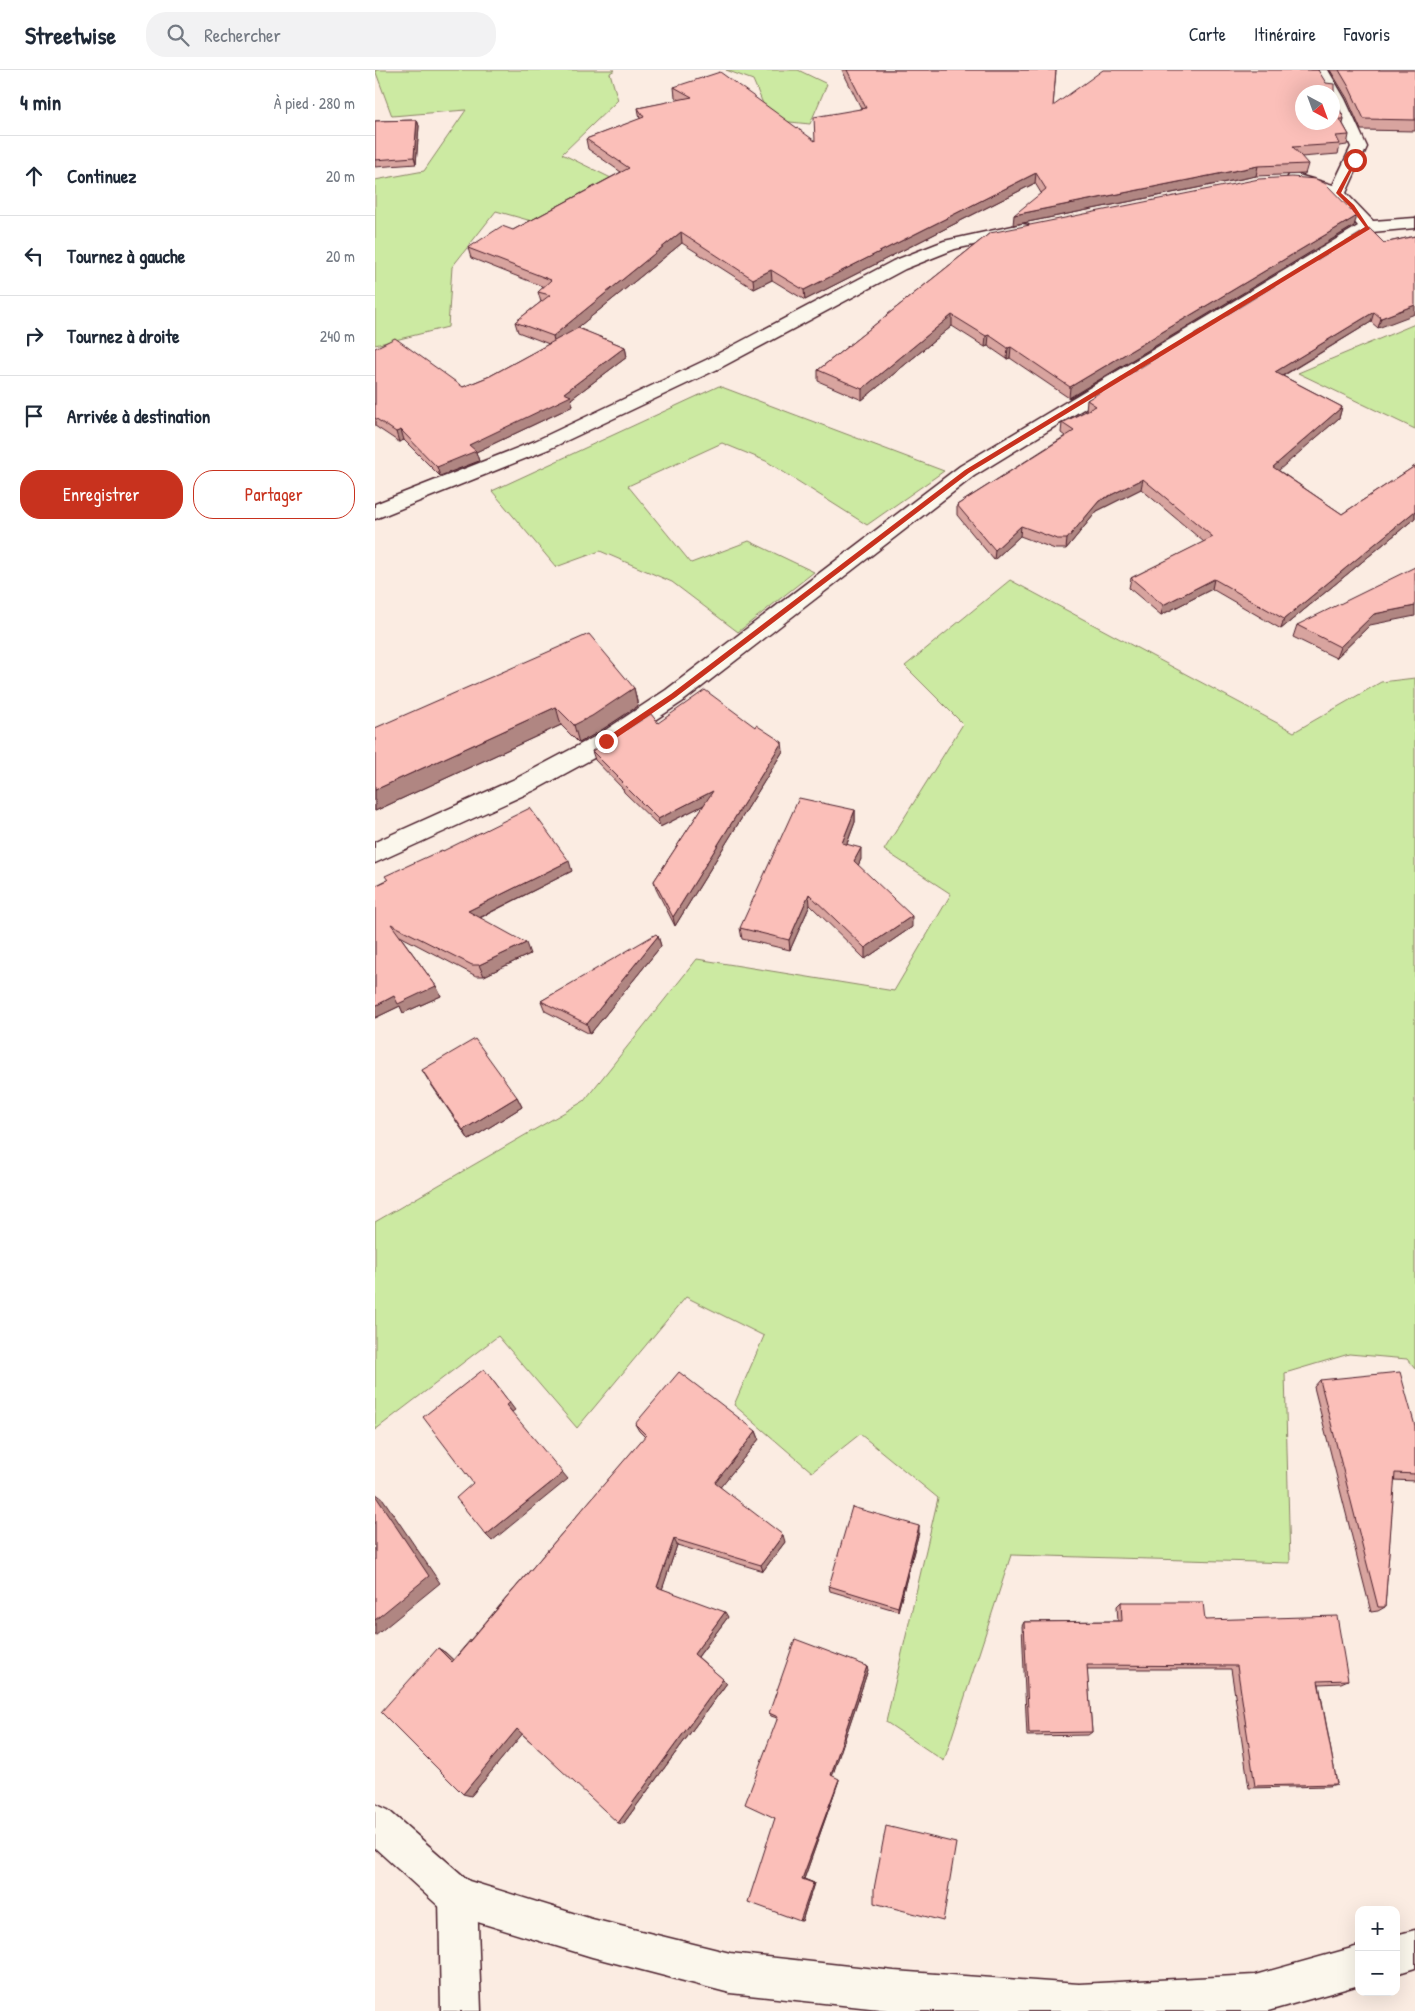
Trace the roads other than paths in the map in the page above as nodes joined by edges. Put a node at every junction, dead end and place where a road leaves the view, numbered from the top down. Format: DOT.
graph roads {
  1 [pos="1320,70"];
  2 [pos="1276,181"];
  3 [pos="1338,193"];
  4 [pos="1415,223"];
  5 [pos="1037,226"];
  6 [pos="1368,228"];
  7 [pos="375,512"];
  8 [pos="375,853"];
  9 [pos="375,1823"];
  10 [pos="458,1897"];
  11 [pos="1415,1949"];
  12 [pos="1400,1954"];
  13 [pos="1355,1966"];
  14 [pos="461,2011"];
  1 -- 3 [label="street"];
  2 -- 3 [label="street"];
  3 -- 6 [label="street"];
  4 -- 6 [label="street"];
  5 -- 7 [label="street"];
  6 -- 8 [label="street"];
  9 -- 10 [label="street"];
  10 -- 13 [label="street"];
  10 -- 14 [label="street"];
  11 -- 12 [label="street"];
}
